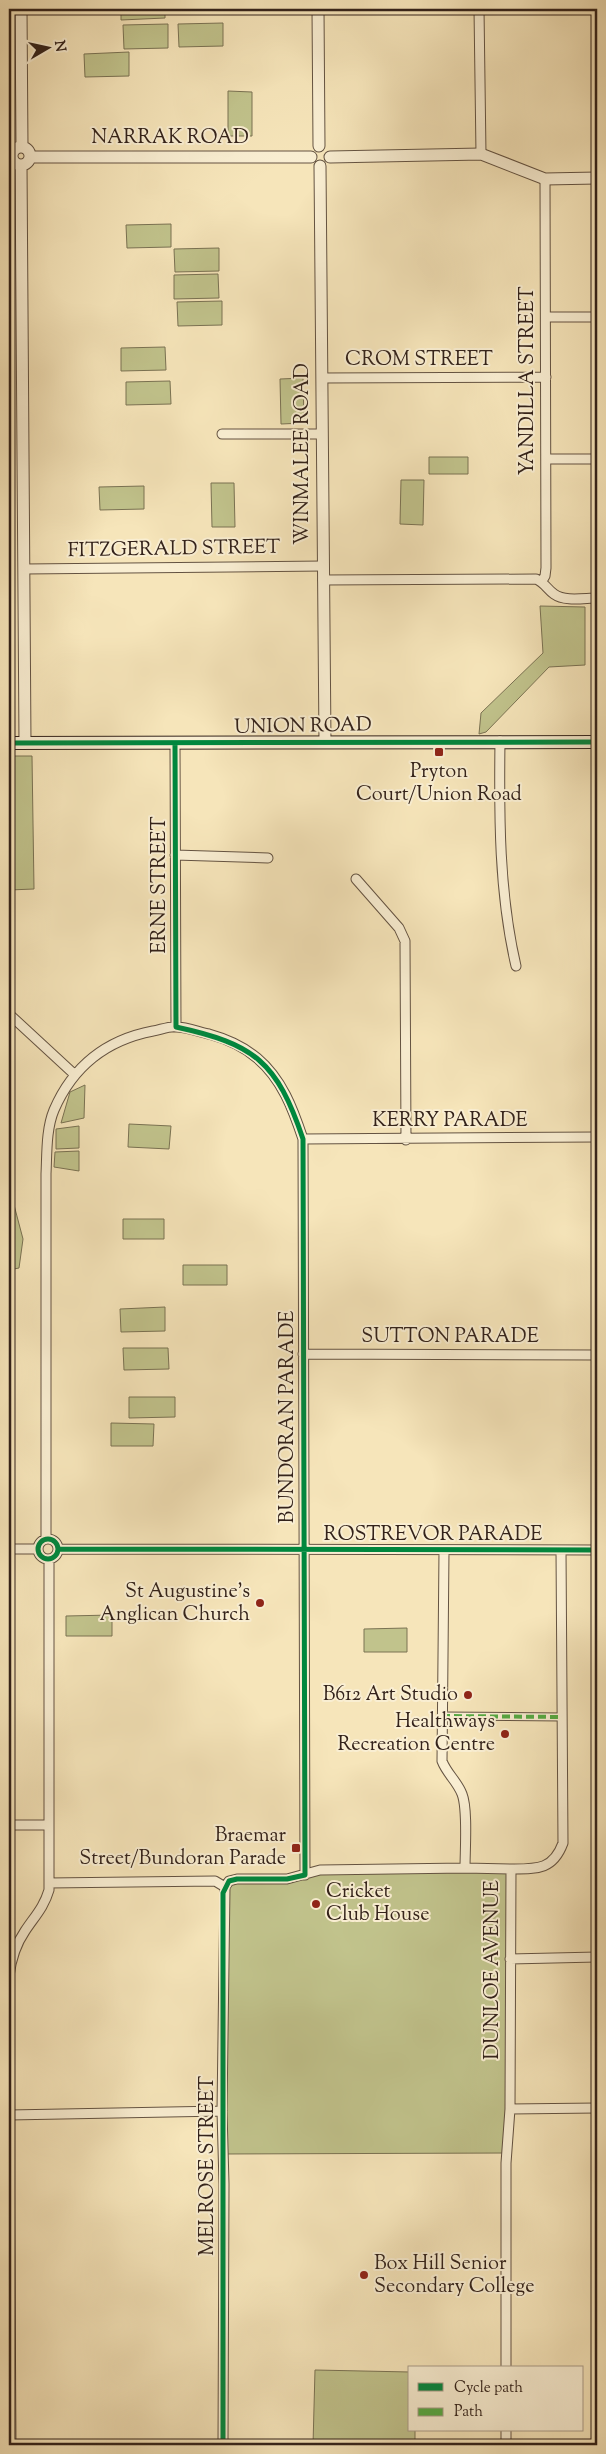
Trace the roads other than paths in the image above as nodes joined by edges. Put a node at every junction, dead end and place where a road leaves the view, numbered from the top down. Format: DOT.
graph roads {
  1 [pos="21,9"];
  2 [pos="318,9"];
  3 [pos="479,9"];
  4 [pos="319,146"];
  5 [pos="22,148"];
  6 [pos="480,154"];
  7 [pos="10,157"];
  8 [pos="30,157"];
  9 [pos="311,157"];
  10 [pos="330,157"];
  11 [pos="21,166"];
  12 [pos="320,166"];
  13 [pos="597,178"];
  14 [pos="545,179"];
  15 [pos="547,317"];
  16 [pos="597,317"];
  17 [pos="546,377"];
  18 [pos="322,378"];
  19 [pos="222,434"];
  20 [pos="322,434"];
  21 [pos="546,459"];
  22 [pos="597,459"];
  23 [pos="323,566"];
  24 [pos="24,569"];
  25 [pos="323,580"];
  26 [pos="542,581"];
  27 [pos="597,598"];
  28 [pos="500,741"];
  29 [pos="325,742"];
  30 [pos="597,742"];
  31 [pos="9,743"];
  32 [pos="25,743"];
  33 [pos="175,744"];
  34 [pos="175,855"];
  35 [pos="268,858"];
  36 [pos="356,879"];
  37 [pos="516,966"];
  38 [pos="9,1014"];
  39 [pos="176,1027"];
  40 [pos="74,1074"];
  41 [pos="597,1138"];
  42 [pos="304,1139"];
  43 [pos="406,1140"];
  44 [pos="303,1354"];
  45 [pos="597,1355"];
  46 [pos="46,1539"];
  47 [pos="9,1549"];
  48 [pos="38,1549"];
  49 [pos="58,1549"];
  50 [pos="304,1549"];
  51 [pos="561,1550"];
  52 [pos="597,1550"];
  53 [pos="444,1551"];
  54 [pos="49,1559"];
  55 [pos="442,1716"];
  56 [pos="562,1717"];
  57 [pos="9,1825"];
  58 [pos="48,1826"];
  59 [pos="465,1868"];
  60 [pos="511,1869"];
  61 [pos="306,1875"];
  62 [pos="49,1883"];
  63 [pos="225,1887"];
  64 [pos="597,1958"];
  65 [pos="510,1960"];
  66 [pos="9,1976"];
  67 [pos="9,2106"];
  68 [pos="597,2108"];
  69 [pos="510,2109"];
  70 [pos="222,2112"];
  71 [pos="9,2115"];
  72 [pos="506,2366"];
  73 [pos="506,2432"];
  74 [pos="11,2445"];
  75 [pos="223,2445"];
  76 [pos="506,2445"];
  1 -- 5 [label="street"];
  2 -- 4 [label="street"];
  3 -- 6 [label="street"];
  4 -- 9 [label="street"];
  4 -- 10 [label="street"];
  5 -- 7 [label="street"];
  5 -- 8 [label="street"];
  6 -- 10 [label="street"];
  6 -- 14 [label="street"];
  7 -- 11 [label="street"];
  8 -- 9 [label="street, NARRAK ROAD"];
  8 -- 11 [label="street"];
  9 -- 12 [label="street"];
  10 -- 12 [label="street"];
  11 -- 24 [label="street"];
  12 -- 18 [label="street, WINMALEE ROAD"];
  13 -- 14 [label="street"];
  14 -- 15 [label="street, YANDILLA STREET"];
  15 -- 16 [label="street"];
  15 -- 17 [label="street, YANDILLA STREET"];
  17 -- 18 [label="street, CROM STREET"];
  17 -- 21 [label="street, YANDILLA STREET"];
  18 -- 20 [label="street, WINMALEE ROAD"];
  19 -- 20 [label="street"];
  20 -- 23 [label="street, WINMALEE ROAD"];
  21 -- 22 [label="street"];
  21 -- 26 [label="street, YANDILLA STREET"];
  23 -- 24 [label="street, FITZGERALD STREET"];
  23 -- 25 [label="street, WINMALEE ROAD"];
  24 -- 32 [label="street"];
  25 -- 26 [label="street"];
  25 -- 29 [label="street, WINMALEE ROAD"];
  26 -- 27 [label="street"];
  28 -- 29 [label="main road, UNION ROAD"];
  28 -- 30 [label="main road, UNION ROAD"];
  28 -- 37 [label="street"];
  29 -- 33 [label="main road, UNION ROAD"];
  31 -- 32 [label="main road, UNION ROAD"];
  32 -- 33 [label="main road, UNION ROAD"];
  33 -- 34 [label="street, ERNE STREET"];
  34 -- 35 [label="street"];
  34 -- 39 [label="street, ERNE STREET"];
  36 -- 43 [label="street"];
  38 -- 40 [label="street"];
  39 -- 40 [label="street"];
  39 -- 42 [label="street, BUNDORAN PARADE"];
  40 -- 46 [label="street"];
  41 -- 43 [label="street, KERRY PARADE"];
  42 -- 43 [label="street, KERRY PARADE"];
  42 -- 44 [label="street, BUNDORAN PARADE"];
  44 -- 45 [label="street, SUTTON PARADE"];
  44 -- 50 [label="street, BUNDORAN PARADE"];
  46 -- 48 [label="street"];
  46 -- 49 [label="street"];
  47 -- 48 [label="street"];
  48 -- 54 [label="street"];
  49 -- 50 [label="street, ROSTREVOR PARADE"];
  49 -- 54 [label="street"];
  50 -- 53 [label="street, ROSTREVOR PARADE"];
  50 -- 61 [label="street, BUNDORAN PARADE"];
  51 -- 52 [label="street, ROSTREVOR PARADE"];
  51 -- 53 [label="street, ROSTREVOR PARADE"];
  51 -- 56 [label="street, DUNLOE AVENUE"];
  53 -- 55 [label="street"];
  54 -- 58 [label="street"];
  55 -- 56 [label="street"];
  55 -- 59 [label="street"];
  56 -- 60 [label="street, DUNLOE AVENUE"];
  57 -- 58 [label="street"];
  58 -- 62 [label="street"];
  59 -- 60 [label="street"];
  59 -- 61 [label="street"];
  60 -- 65 [label="street, DUNLOE AVENUE"];
  61 -- 63 [label="street"];
  62 -- 63 [label="street"];
  62 -- 66 [label="street"];
  63 -- 70 [label="street, MELROSE STREET"];
  64 -- 65 [label="street"];
  65 -- 69 [label="street, DUNLOE AVENUE"];
  67 -- 71 [label="street"];
  68 -- 69 [label="street"];
  69 -- 72 [label="street, DUNLOE AVENUE"];
  70 -- 71 [label="street"];
  70 -- 75 [label="street, MELROSE STREET"];
  71 -- 74 [label="street"];
  73 -- 76 [label="street"];
}
